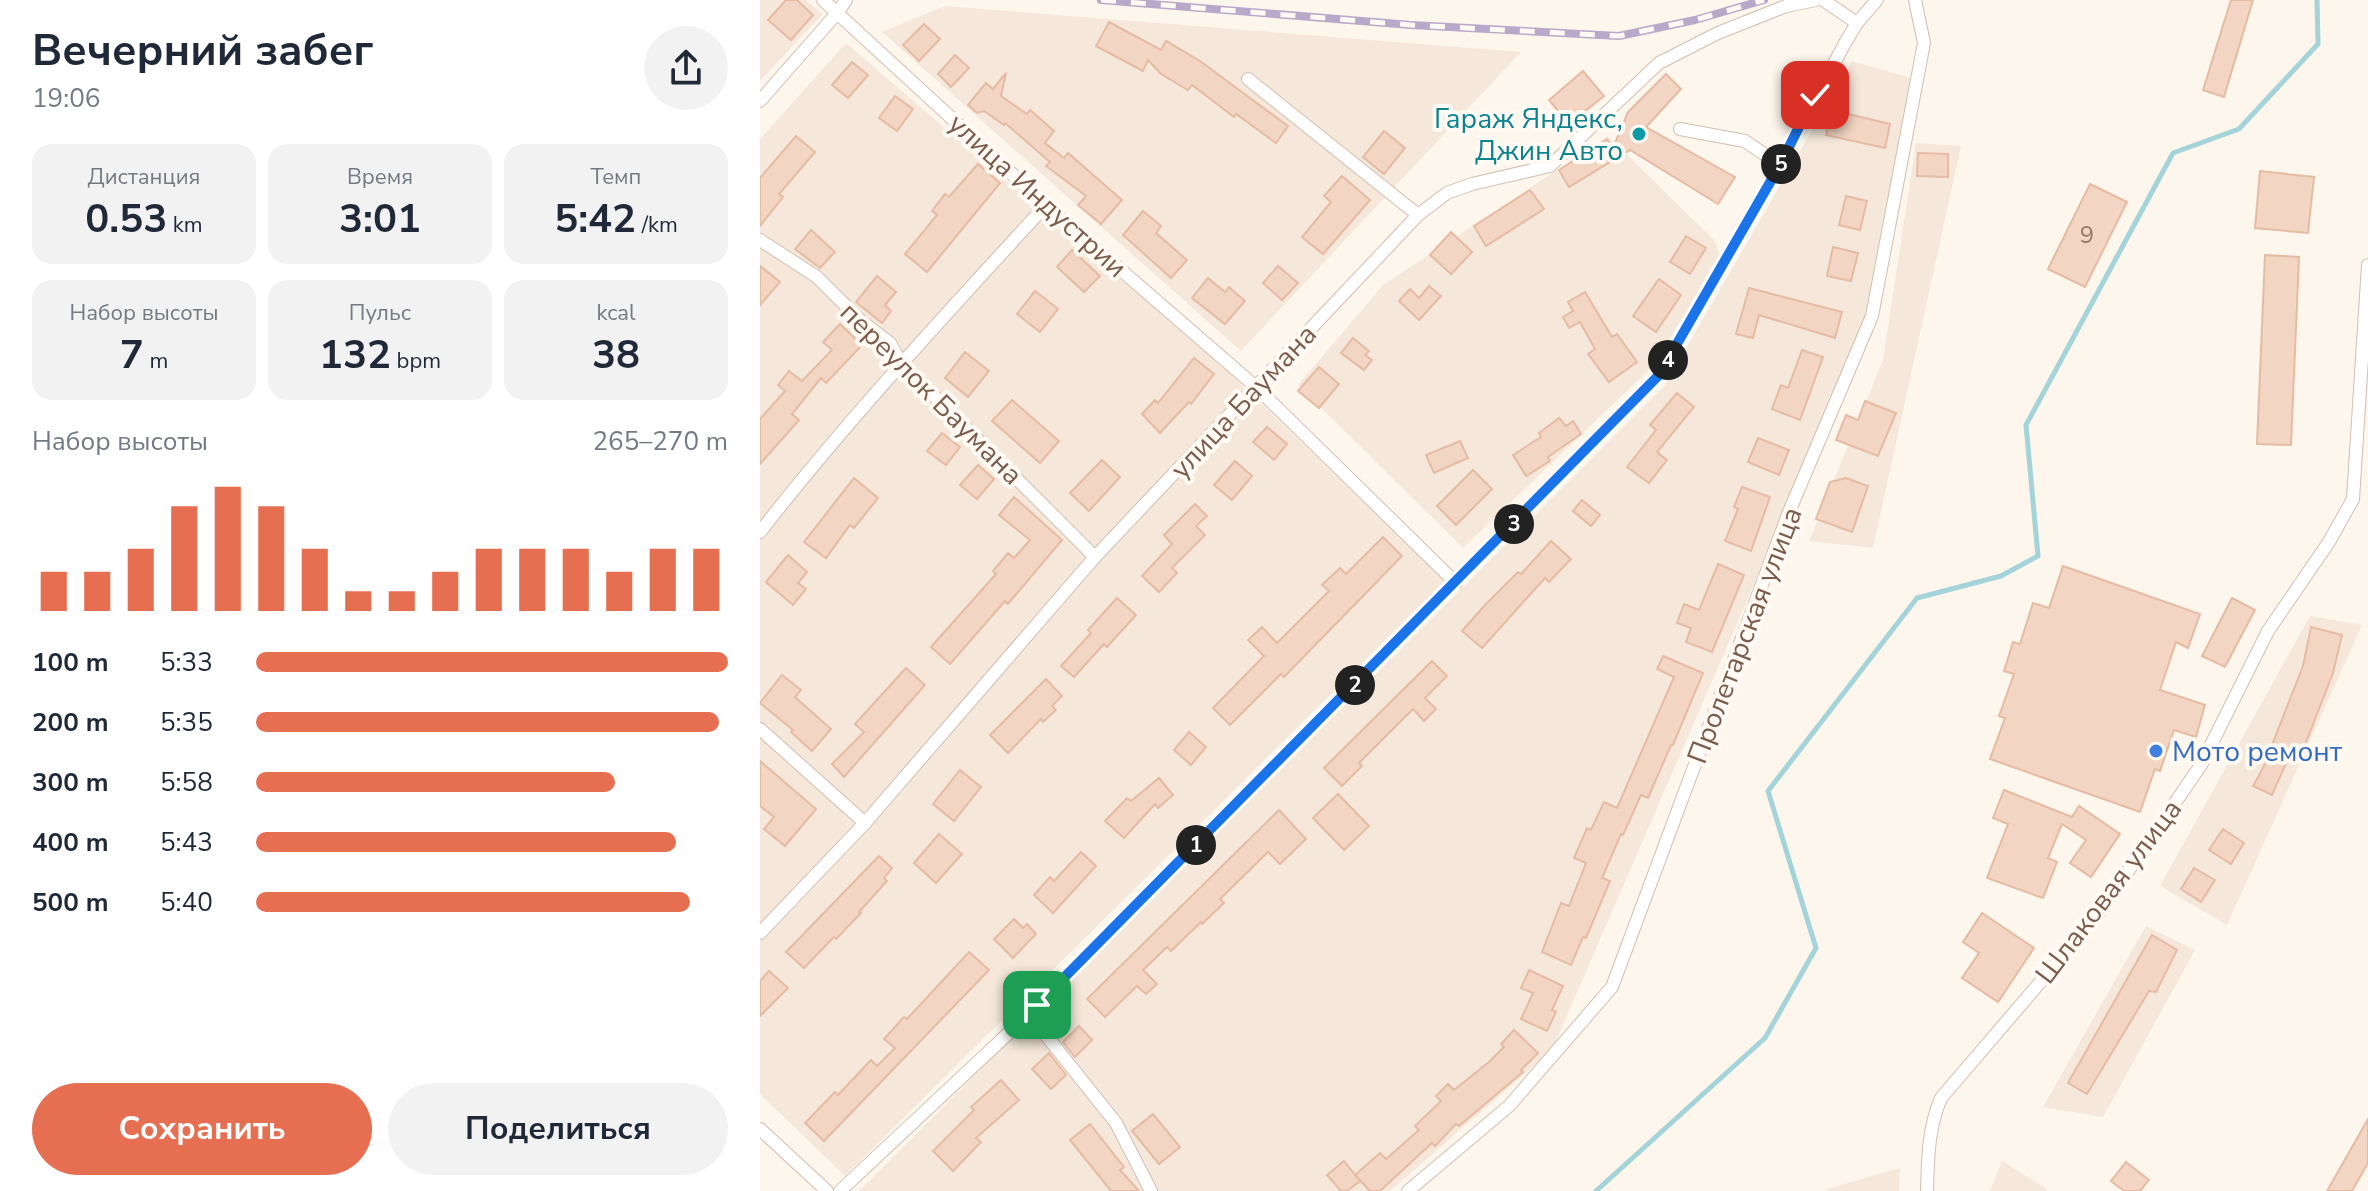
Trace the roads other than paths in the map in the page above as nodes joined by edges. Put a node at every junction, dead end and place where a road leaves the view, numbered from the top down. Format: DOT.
graph roads {
  1 [pos="823,0"];
  2 [pos="846,0"];
  3 [pos="1816,0"];
  4 [pos="1823,0"];
  5 [pos="1877,0"];
  6 [pos="1915,0"];
  7 [pos="838,12"];
  8 [pos="1857,23"];
  9 [pos="1248,79"];
  10 [pos="760,101"];
  11 [pos="1680,129"];
  12 [pos="1780,165"];
  13 [pos="1046,205"];
  14 [pos="1418,215"];
  15 [pos="760,240"];
  16 [pos="2368,265"];
  17 [pos="901,363"];
  18 [pos="1256,387"];
  19 [pos="760,532"];
  20 [pos="1095,557"];
  21 [pos="1456,583"];
  22 [pos="760,729"];
  23 [pos="865,823"];
  24 [pos="760,933"];
  25 [pos="1029,1014"];
  26 [pos="760,1129"];
  27 [pos="827,1191"];
  28 [pos="840,1191"];
  29 [pos="1151,1191"];
  30 [pos="1408,1191"];
  31 [pos="1927,1191"];
  1 -- 7 [label="street, улица Индустрии"];
  2 -- 7 [label="street"];
  3 -- 14 [label="street, улица Баумана"];
  4 -- 8 [label="street"];
  5 -- 8 [label="street"];
  6 -- 30 [label="street, Пролетарская улица"];
  7 -- 10 [label="street"];
  7 -- 13 [label="street, улица Индустрии"];
  8 -- 12 [label="street"];
  9 -- 14 [label="street"];
  11 -- 12 [label="street"];
  12 -- 21 [label="street"];
  13 -- 17 [label="street"];
  13 -- 18 [label="street, улица Индустрии"];
  14 -- 18 [label="street, улица Баумана"];
  15 -- 17 [label="street, переулок Баумана"];
  16 -- 31 [label="street, Шлаковая улица"];
  17 -- 19 [label="street"];
  17 -- 20 [label="street, переулок Баумана"];
  18 -- 20 [label="street, улица Баумана"];
  18 -- 21 [label="street, улица Индустрии"];
  20 -- 23 [label="street, улица Баумана"];
  21 -- 25 [label="street"];
  22 -- 23 [label="street"];
  23 -- 24 [label="street, улица Баумана"];
  25 -- 28 [label="street"];
  25 -- 29 [label="street"];
  26 -- 27 [label="street"];
}
